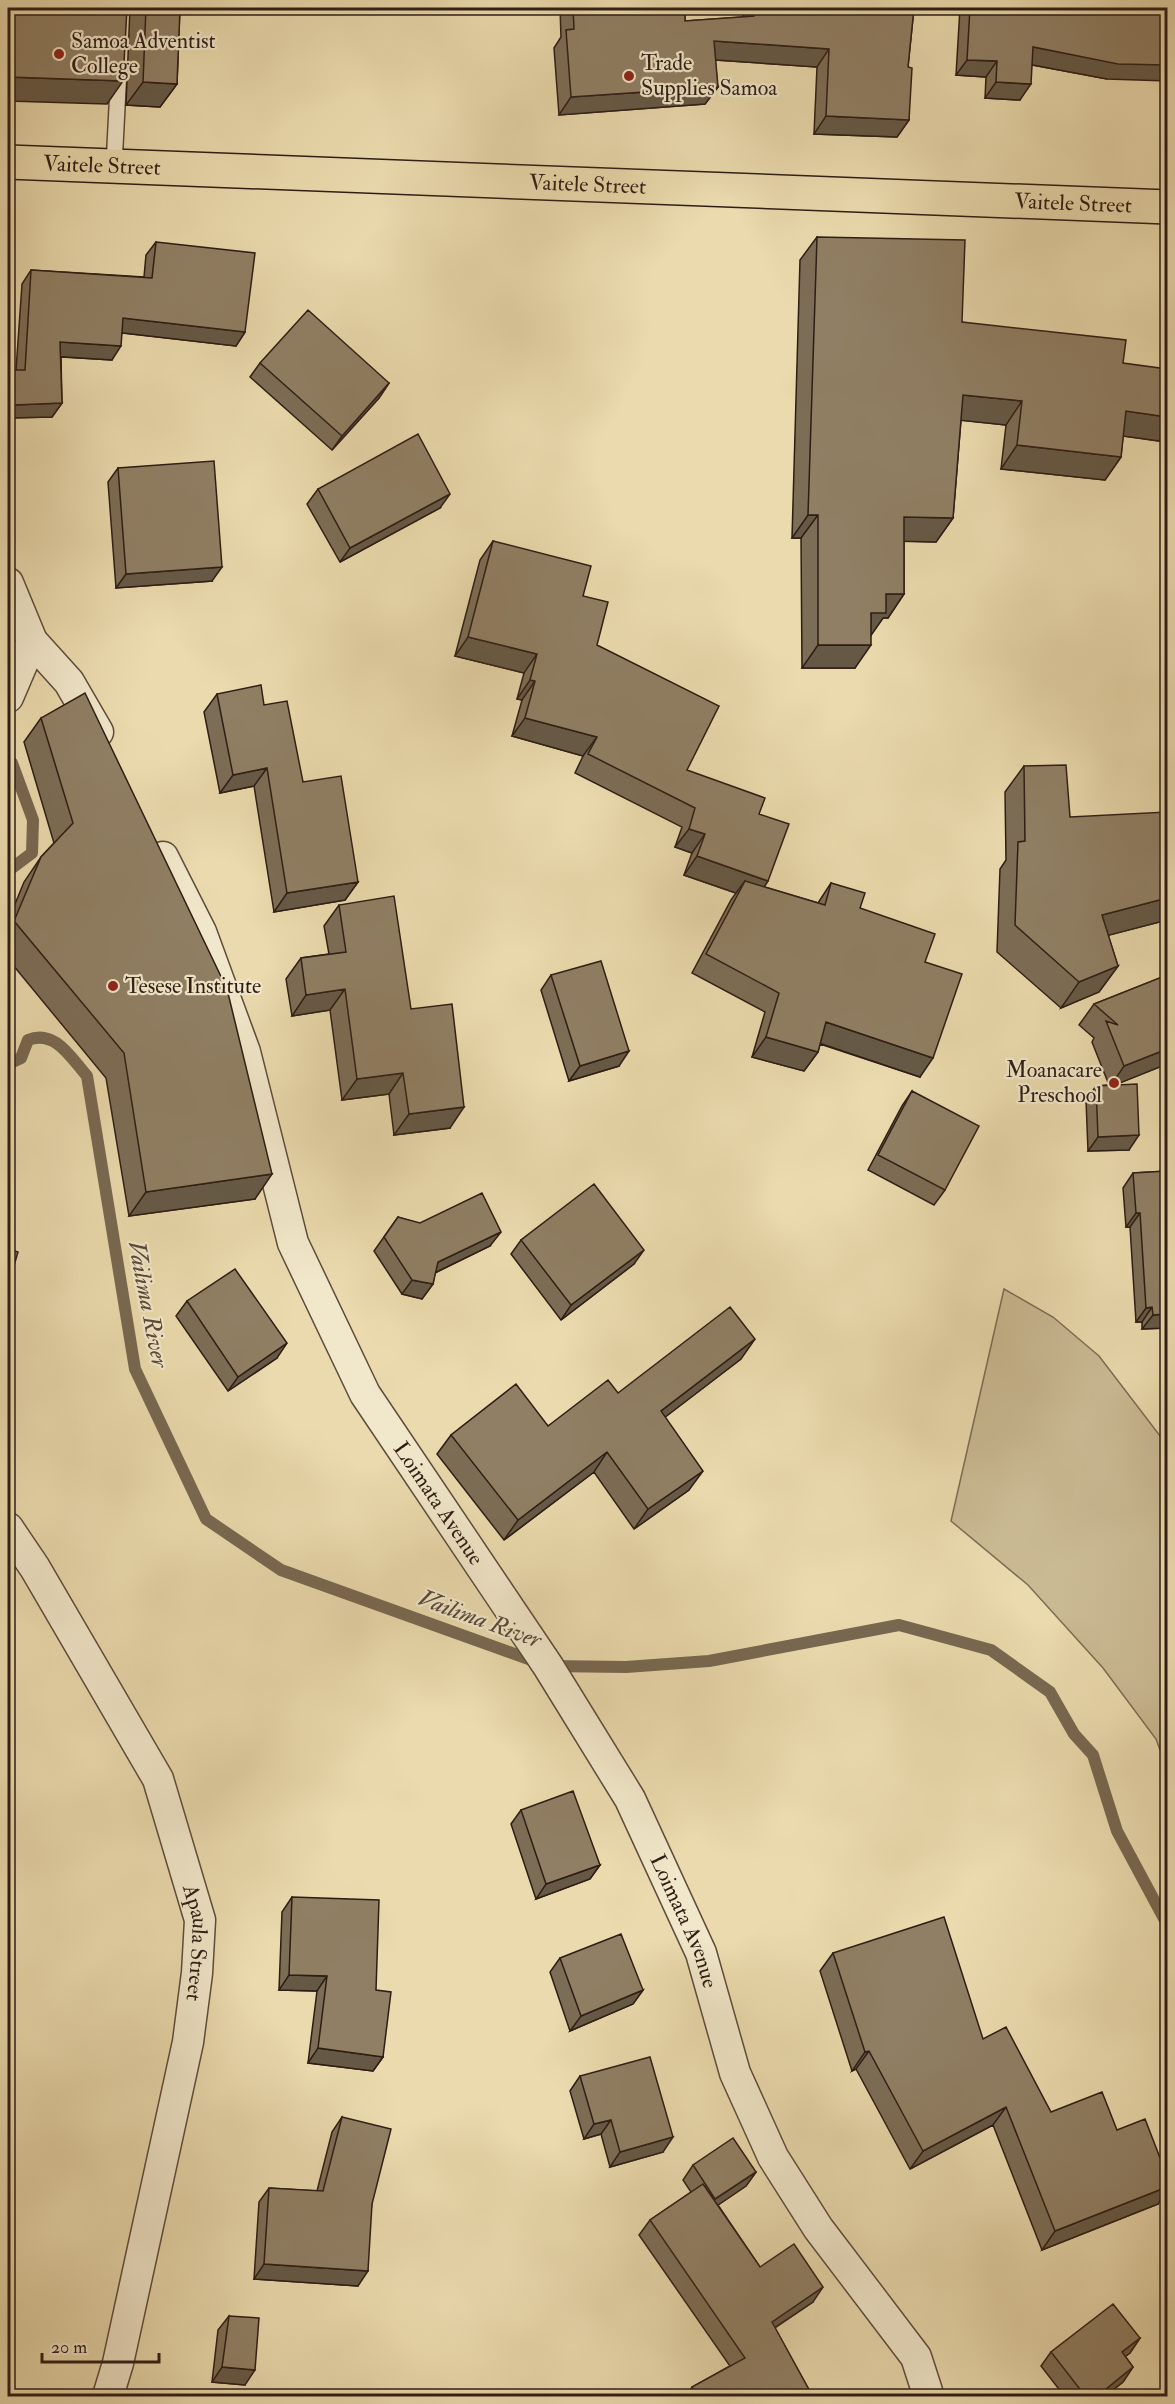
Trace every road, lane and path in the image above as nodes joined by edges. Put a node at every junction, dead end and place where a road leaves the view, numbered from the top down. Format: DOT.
graph roads {
  1 [pos="119,52"];
  2 [pos="8,162"];
  3 [pos="114,165"];
  4 [pos="1167,207"];
  5 [pos="8,583"];
  6 [pos="32,641"];
  7 [pos="8,697"];
  8 [pos="110,754"];
  9 [pos="151,834"];
  10 [pos="8,1528"];
  11 [pos="928,2395"];
  12 [pos="108,2397"];
  1 -- 3 [label="lane"];
  2 -- 3 [label="main road, Vaitele Street"];
  3 -- 4 [label="main road, Vaitele Street"];
  5 -- 6 [label="street"];
  6 -- 7 [label="street"];
  6 -- 8 [label="street"];
  9 -- 11 [label="street, Loimata Avenue"];
  10 -- 12 [label="street, Apaula Street"];
}
